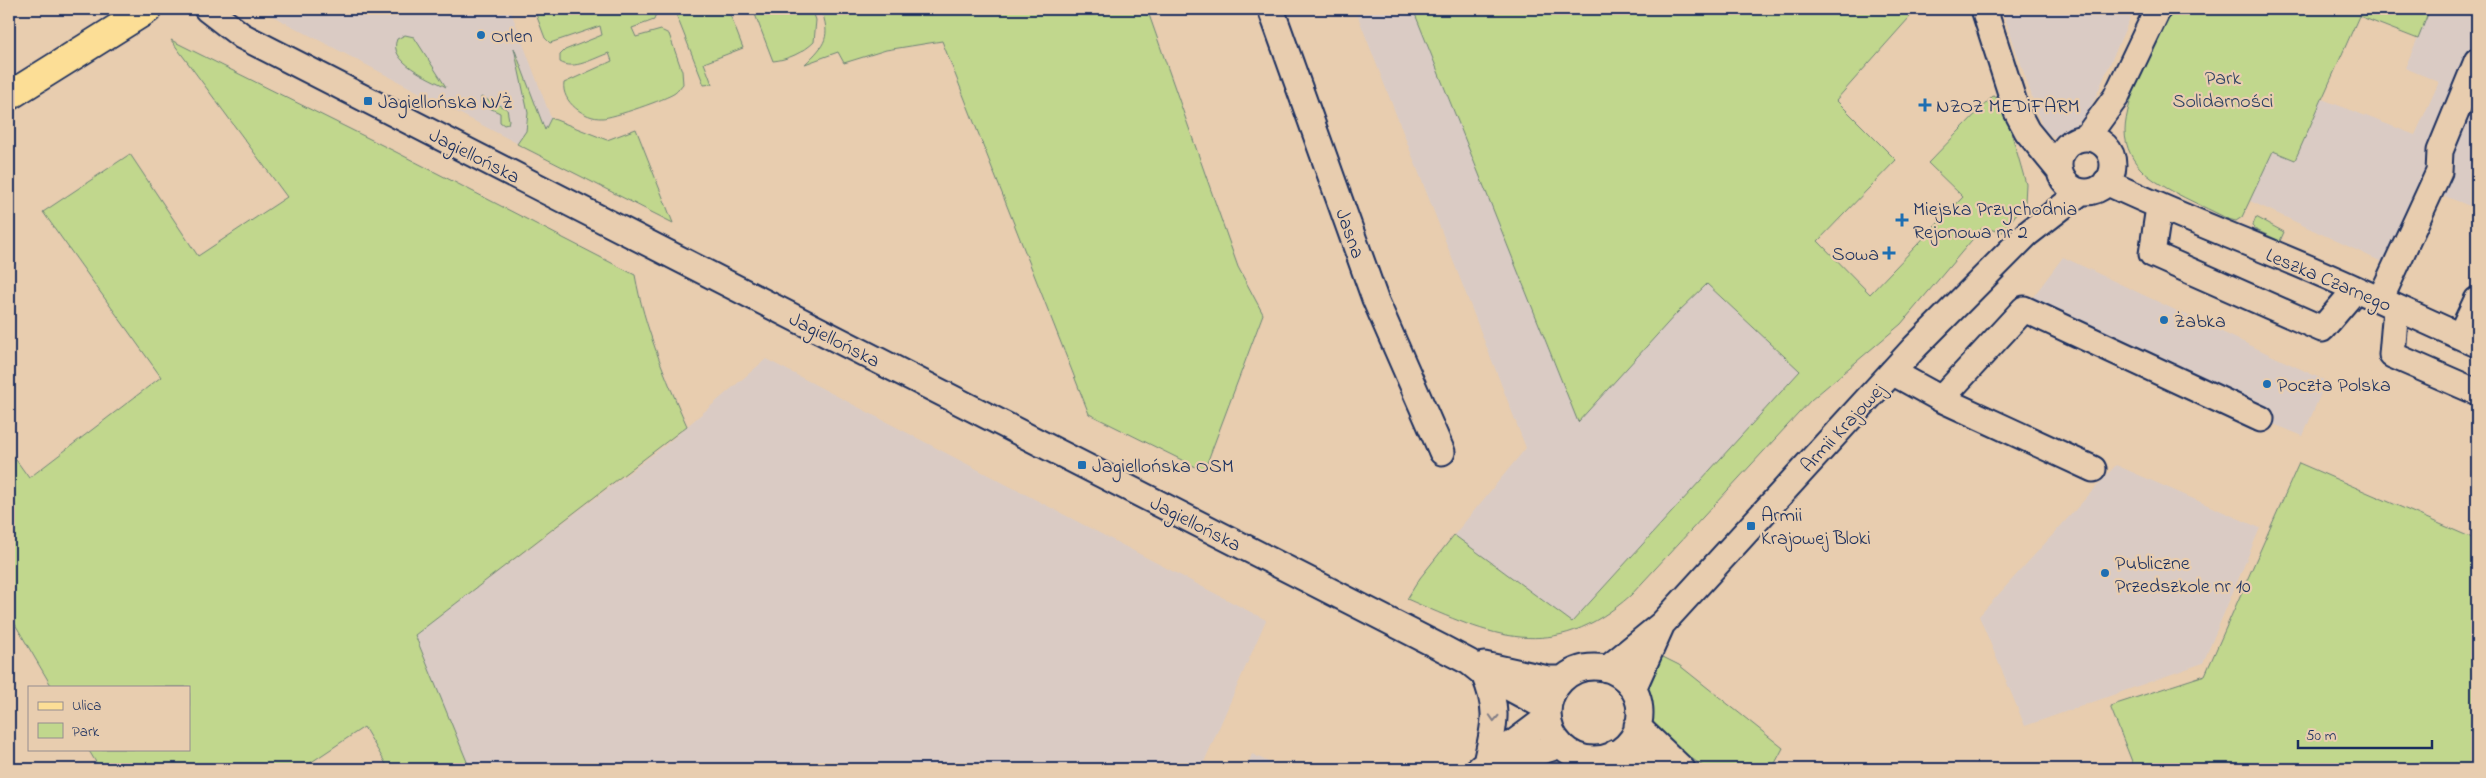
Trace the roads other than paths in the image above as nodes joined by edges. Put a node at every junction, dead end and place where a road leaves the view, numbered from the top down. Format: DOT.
graph roads {
  1 [pos="148,9"];
  2 [pos="207,9"];
  3 [pos="1271,9"];
  4 [pos="1984,9"];
  5 [pos="2158,9"];
  6 [pos="2477,60"];
  7 [pos="9,96"];
  8 [pos="2103,158"];
  9 [pos="2067,173"];
  10 [pos="2170,211"];
  11 [pos="2356,288"];
  12 [pos="2477,300"];
  13 [pos="2388,304"];
  14 [pos="2468,340"];
  15 [pos="1892,372"];
  16 [pos="2477,392"];
  17 [pos="1941,399"];
  18 [pos="2261,420"];
  19 [pos="1442,452"];
  20 [pos="2093,469"];
  21 [pos="1662,624"];
  22 [pos="1476,668"];
  23 [pos="1607,668"];
  24 [pos="1562,679"];
  25 [pos="1633,690"];
  26 [pos="1548,713"];
  27 [pos="1638,726"];
  28 [pos="1561,745"];
  29 [pos="1615,753"];
  30 [pos="1483,767"];
  31 [pos="1664,769"];
  32 [pos="1682,769"];
  1 -- 7 [label="main road"];
  2 -- 22 [label="street, Jagiellońska"];
  3 -- 19 [label="street, Jasna"];
  4 -- 9 [label="street"];
  5 -- 8 [label="street"];
  6 -- 13 [label="street"];
  8 -- 9 [label="street"];
  8 -- 9 [label="street"];
  8 -- 10 [label="street, Leszka Czarnego"];
  9 -- 15 [label="street, Armii Krajowej"];
  10 -- 11 [label="street, Leszka Czarnego"];
  10 -- 11 [label="street"];
  11 -- 13 [label="street, Leszka Czarnego"];
  12 -- 14 [label="street"];
  13 -- 14 [label="street, Leszka Czarnego"];
  13 -- 16 [label="street"];
  15 -- 17 [label="street"];
  15 -- 21 [label="street, Armii Krajowej"];
  17 -- 18 [label="street"];
  17 -- 20 [label="street"];
  21 -- 23 [label="street, Armii Krajowej"];
  21 -- 25 [label="street, Armii Krajowej"];
  22 -- 24 [label="street, Jagiellońska"];
  22 -- 26 [label="street, Jagiellońska"];
  22 -- 30 [label="street, one-way"];
  23 -- 24 [label="street"];
  23 -- 25 [label="street"];
  24 -- 26 [label="street"];
  25 -- 27 [label="street"];
  26 -- 28 [label="street"];
  26 -- 30 [label="street"];
  27 -- 29 [label="street"];
  27 -- 32 [label="street"];
  28 -- 29 [label="street"];
  28 -- 30 [label="street"];
  29 -- 31 [label="street"];
}
